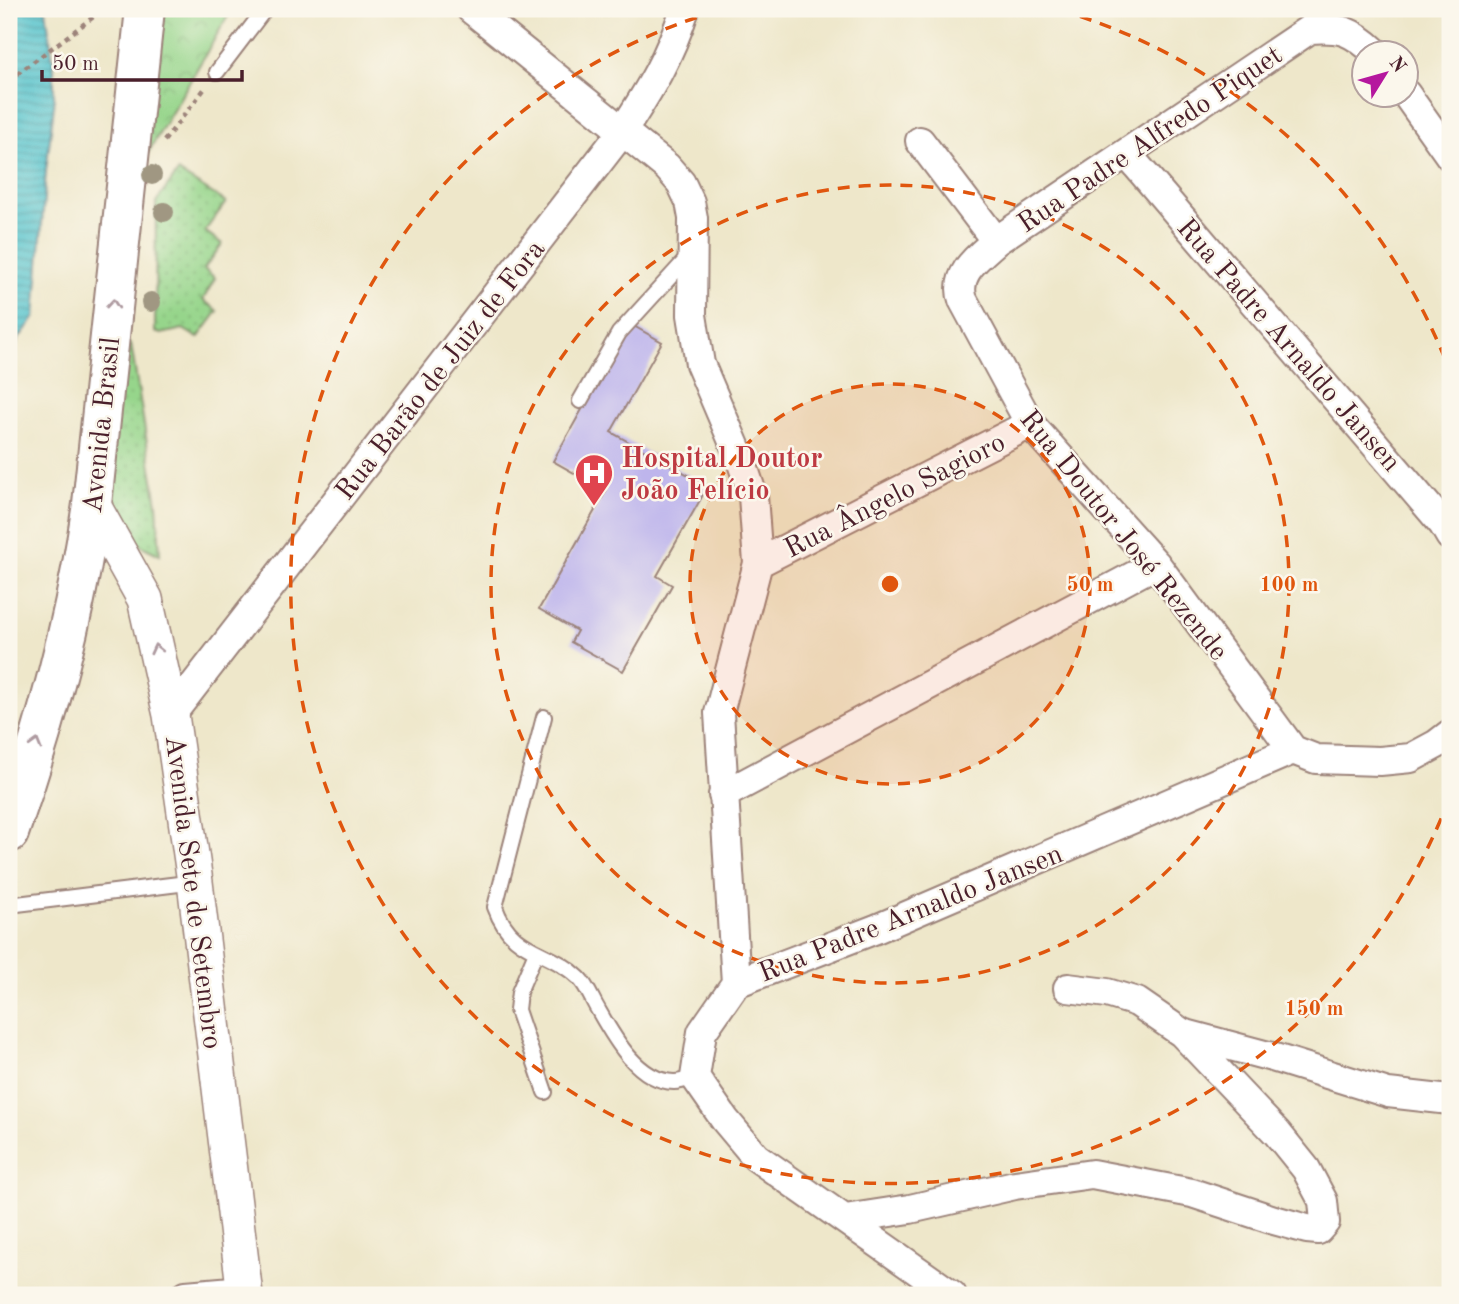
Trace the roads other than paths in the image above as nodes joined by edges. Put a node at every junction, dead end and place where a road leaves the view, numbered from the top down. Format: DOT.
graph roads {
  1 [pos="145,9"];
  2 [pos="265,9"];
  3 [pos="471,9"];
  4 [pos="685,9"];
  5 [pos="1360,38"];
  6 [pos="217,72"];
  7 [pos="1416,108"];
  8 [pos="622,132"];
  9 [pos="920,141"];
  10 [pos="1127,154"];
  11 [pos="1450,156"];
  12 [pos="996,241"];
  13 [pos="693,252"];
  14 [pos="580,401"];
  15 [pos="1030,424"];
  16 [pos="92,504"];
  17 [pos="1448,526"];
  18 [pos="758,563"];
  19 [pos="1156,564"];
  20 [pos="172,715"];
  21 [pos="544,717"];
  22 [pos="1450,734"];
  23 [pos="1293,750"];
  24 [pos="723,794"];
  25 [pos="9,832"];
  26 [pos="195,882"];
  27 [pos="9,905"];
  28 [pos="536,952"];
  29 [pos="736,983"];
  30 [pos="1068,988"];
  31 [pos="1182,1032"];
  32 [pos="695,1077"];
  33 [pos="545,1091"];
  34 [pos="1450,1100"];
  35 [pos="845,1219"];
  36 [pos="244,1293"];
  37 [pos="186,1295"];
  38 [pos="952,1295"];
  16 -- 1 [label="highway, Avenida Brasil, one-way"];
  2 -- 6 [label="lane"];
  3 -- 8 [label="street, Rua Padre Arnaldo Jansen"];
  4 -- 8 [label="street, Rua Barão de Juiz de Fora"];
  5 -- 10 [label="street, Rua Padre Alfredo Piquet"];
  7 -- 11 [label="street"];
  8 -- 13 [label="street, Rua Padre Arnaldo Jansen"];
  8 -- 20 [label="street, Rua Barão de Juiz de Fora"];
  9 -- 12 [label="street"];
  10 -- 12 [label="street, Rua Padre Alfredo Piquet"];
  10 -- 17 [label="street, Rua Padre Arnaldo Jansen"];
  12 -- 15 [label="street, Rua Doutor José Rezende"];
  13 -- 14 [label="lane"];
  13 -- 18 [label="street, Rua Padre Arnaldo Jansen"];
  15 -- 18 [label="street, Rua Ângelo Sagioro"];
  15 -- 19 [label="street, Rua Doutor José Rezende"];
  20 -- 16 [label="street, Avenida Sete de Setembro, one-way"];
  25 -- 16 [label="highway, Avenida Brasil, one-way"];
  18 -- 24 [label="street, Rua Padre Arnaldo Jansen"];
  19 -- 23 [label="street, Rua Doutor José Rezende"];
  19 -- 24 [label="street"];
  20 -- 26 [label="street, Avenida Sete de Setembro"];
  21 -- 28 [label="lane"];
  22 -- 23 [label="street"];
  23 -- 29 [label="street, Rua Padre Arnaldo Jansen"];
  24 -- 29 [label="street, Rua Padre Arnaldo Jansen"];
  26 -- 27 [label="lane"];
  26 -- 36 [label="street, Avenida Sete de Setembro"];
  28 -- 32 [label="lane"];
  28 -- 33 [label="lane"];
  29 -- 32 [label="street"];
  30 -- 31 [label="street"];
  31 -- 34 [label="street"];
  31 -- 35 [label="street"];
  32 -- 35 [label="street"];
  35 -- 38 [label="street"];
  36 -- 37 [label="street"];
}
